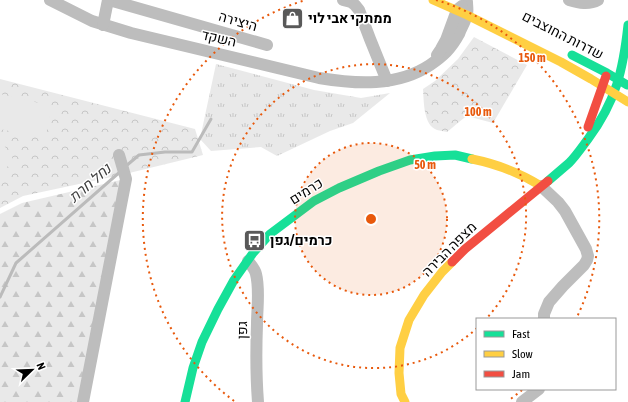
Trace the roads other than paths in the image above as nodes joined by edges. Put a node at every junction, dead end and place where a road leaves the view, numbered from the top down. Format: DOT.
graph roads {
  1 [pos="50,0"];
  2 [pos="108,0"];
  3 [pos="344,0"];
  4 [pos="433,0"];
  5 [pos="569,0"];
  6 [pos="598,0"];
  7 [pos="463,7"];
  8 [pos="478,7"];
  9 [pos="628,18"];
  10 [pos="104,24"];
  11 [pos="628,25"];
  12 [pos="267,44"];
  13 [pos="616,49"];
  14 [pos="563,50"];
  15 [pos="611,63"];
  16 [pos="607,73"];
  17 [pos="619,80"];
  18 [pos="388,81"];
  19 [pos="602,86"];
  20 [pos="628,86"];
  21 [pos="614,93"];
  22 [pos="628,102"];
  23 [pos="581,150"];
  24 [pos="119,155"];
  25 [pos="541,186"];
  26 [pos="248,261"];
  27 [pos="544,318"];
  28 [pos="538,390"];
  29 [pos="83,402"];
  30 [pos="185,402"];
  31 [pos="258,402"];
  32 [pos="405,402"];
  33 [pos="522,402"];
  1 -- 10 [label="street, השקד"];
  2 -- 10 [label="street, היצירה"];
  2 -- 12 [label="street, היצירה"];
  3 -- 18 [label="street"];
  4 -- 7 [label="street, שדרות החוצבים"];
  5 -- 6 [label="street"];
  7 -- 8 [label="street, שדרות החוצבים"];
  7 -- 18 [label="street"];
  7 -- 19 [label="street, שדרות החוצבים"];
  9 -- 13 [label="street"];
  10 -- 18 [label="street, השקד"];
  11 -- 17 [label="street, מצפה הבירה"];
  14 -- 16 [label="street, שדרות החוצבים"];
  15 -- 16 [label="street, מצפה הבירה"];
  16 -- 17 [label="street, שדרות החוצבים"];
  16 -- 19 [label="street, מצפה הבירה"];
  17 -- 20 [label="street, שדרות החוצבים"];
  17 -- 21 [label="street, מצפה הבירה"];
  19 -- 21 [label="street, שדרות החוצבים"];
  19 -- 23 [label="street, מצפה הבירה"];
  21 -- 22 [label="street, שדרות החוצבים"];
  21 -- 23 [label="street, מצפה הבירה"];
  23 -- 25 [label="street, מצפה הבירה"];
  24 -- 29 [label="street"];
  25 -- 26 [label="street, כרמים"];
  25 -- 27 [label="street"];
  25 -- 32 [label="street, מצפה הבירה"];
  26 -- 30 [label="street, כרמים"];
  26 -- 31 [label="street, גפן"];
  28 -- 33 [label="street"];
}
